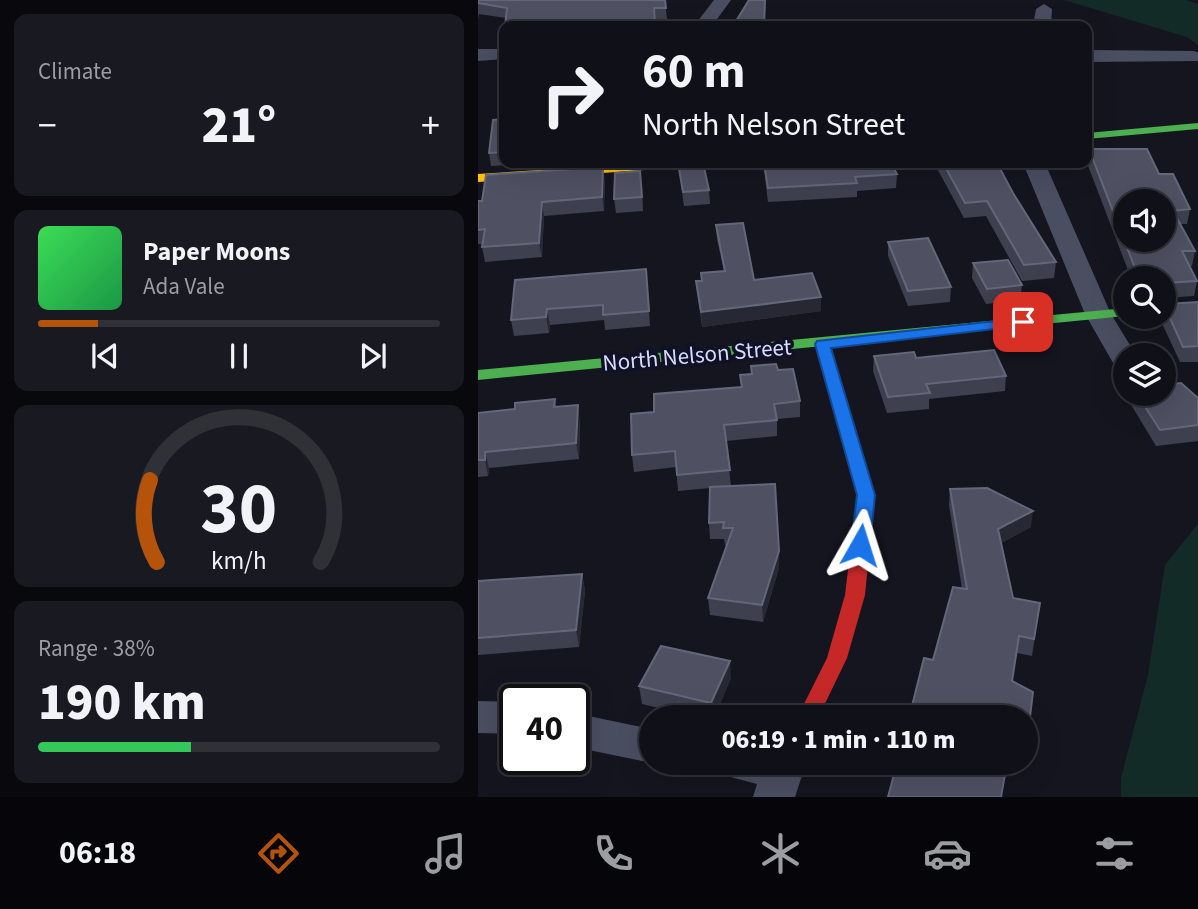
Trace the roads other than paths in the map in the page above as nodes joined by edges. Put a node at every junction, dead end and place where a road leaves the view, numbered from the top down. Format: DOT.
graph roads {
  1 [pos="723,0"];
  2 [pos="707,21"];
  3 [pos="499,54"];
  4 [pos="478,55"];
  5 [pos="1092,56"];
  6 [pos="1194,57"];
  7 [pos="1198,126"];
  8 [pos="1092,136"];
  9 [pos="598,168"];
  10 [pos="1036,168"];
  11 [pos="478,178"];
  12 [pos="1113,313"];
  13 [pos="1098,314"];
  14 [pos="1115,343"];
  15 [pos="822,344"];
  16 [pos="478,374"];
  17 [pos="814,705"];
  18 [pos="478,717"];
  19 [pos="499,718"];
  20 [pos="590,733"];
  21 [pos="639,744"];
  1 -- 2 [label="street"];
  3 -- 4 [label="street"];
  5 -- 6 [label="street"];
  7 -- 8 [label="street"];
  9 -- 11 [label="street"];
  10 -- 13 [label="street"];
  12 -- 13 [label="street, North Nelson Street"];
  13 -- 14 [label="street"];
  13 -- 15 [label="street, North Nelson Street"];
  15 -- 16 [label="street, North Nelson Street"];
  15 -- 17 [label="street"];
  18 -- 19 [label="street"];
  20 -- 21 [label="street"];
}
